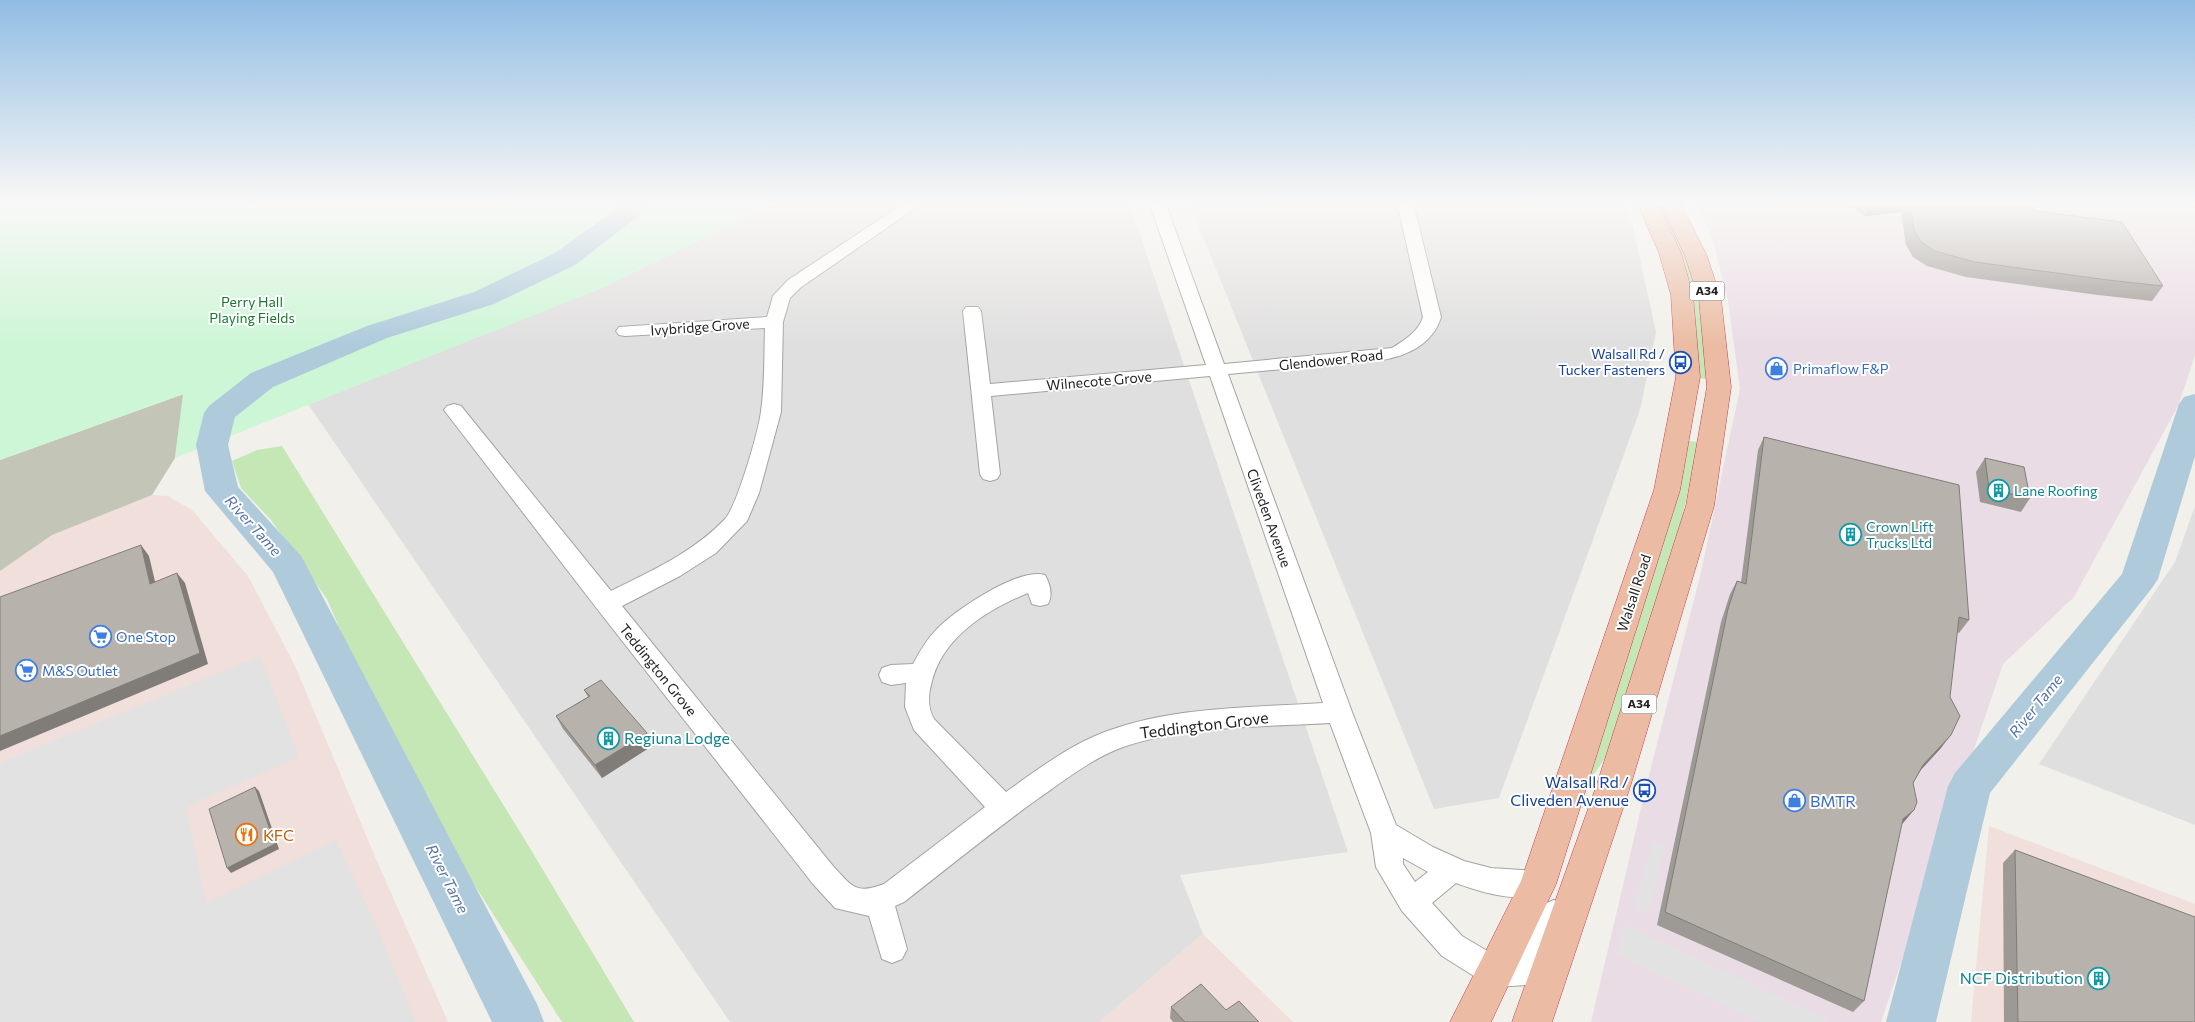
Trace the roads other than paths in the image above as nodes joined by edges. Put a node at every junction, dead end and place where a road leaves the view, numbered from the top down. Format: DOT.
graph roads {
  1 [pos="845,250"];
  2 [pos="1174,250"];
  3 [pos="1416,250"];
  4 [pos="1669,250"];
  5 [pos="1693,250"];
  6 [pos="972,311"];
  7 [pos="774,322"];
  8 [pos="625,332"];
  9 [pos="1216,371"];
  10 [pos="981,391"];
  11 [pos="454,410"];
  12 [pos="990,474"];
  13 [pos="1040,598"];
  14 [pos="606,604"];
  15 [pos="919,673"];
  16 [pos="891,674"];
  17 [pos="1339,712"];
  18 [pos="1614,784"];
  19 [pos="1004,808"];
  20 [pos="1385,833"];
  21 [pos="1452,869"];
  22 [pos="1538,884"];
  23 [pos="879,899"];
  24 [pos="1412,902"];
  25 [pos="892,949"];
  26 [pos="1496,973"];
  27 [pos="1470,1022"];
  28 [pos="1532,1022"];
  1 -- 7 [label="street"];
  2 -- 9 [label="street, Cliveden Avenue"];
  3 -- 9 [label="street, Glendower Road"];
  4 -- 22 [label="highway, Walsall Road / A34"];
  5 -- 18 [label="highway, A34"];
  6 -- 10 [label="street"];
  7 -- 8 [label="street, Ivybridge Grove"];
  7 -- 14 [label="street"];
  9 -- 10 [label="street, Wilnecote Grove"];
  9 -- 17 [label="street, Cliveden Avenue"];
  10 -- 12 [label="street"];
  11 -- 14 [label="street, Teddington Grove"];
  13 -- 15 [label="street"];
  14 -- 23 [label="street, Teddington Grove"];
  15 -- 16 [label="street"];
  15 -- 19 [label="street"];
  17 -- 19 [label="street, Teddington Grove"];
  17 -- 20 [label="street, Cliveden Avenue"];
  18 -- 26 [label="street"];
  18 -- 28 [label="highway, A34"];
  19 -- 23 [label="street, Teddington Grove"];
  20 -- 21 [label="street"];
  20 -- 24 [label="street, Cliveden Avenue"];
  21 -- 22 [label="street"];
  21 -- 24 [label="street"];
  22 -- 26 [label="highway, Walsall Road / A34"];
  23 -- 25 [label="street"];
  24 -- 26 [label="street, Cliveden Avenue"];
  26 -- 27 [label="highway, Walsall Road / A34"];
}
